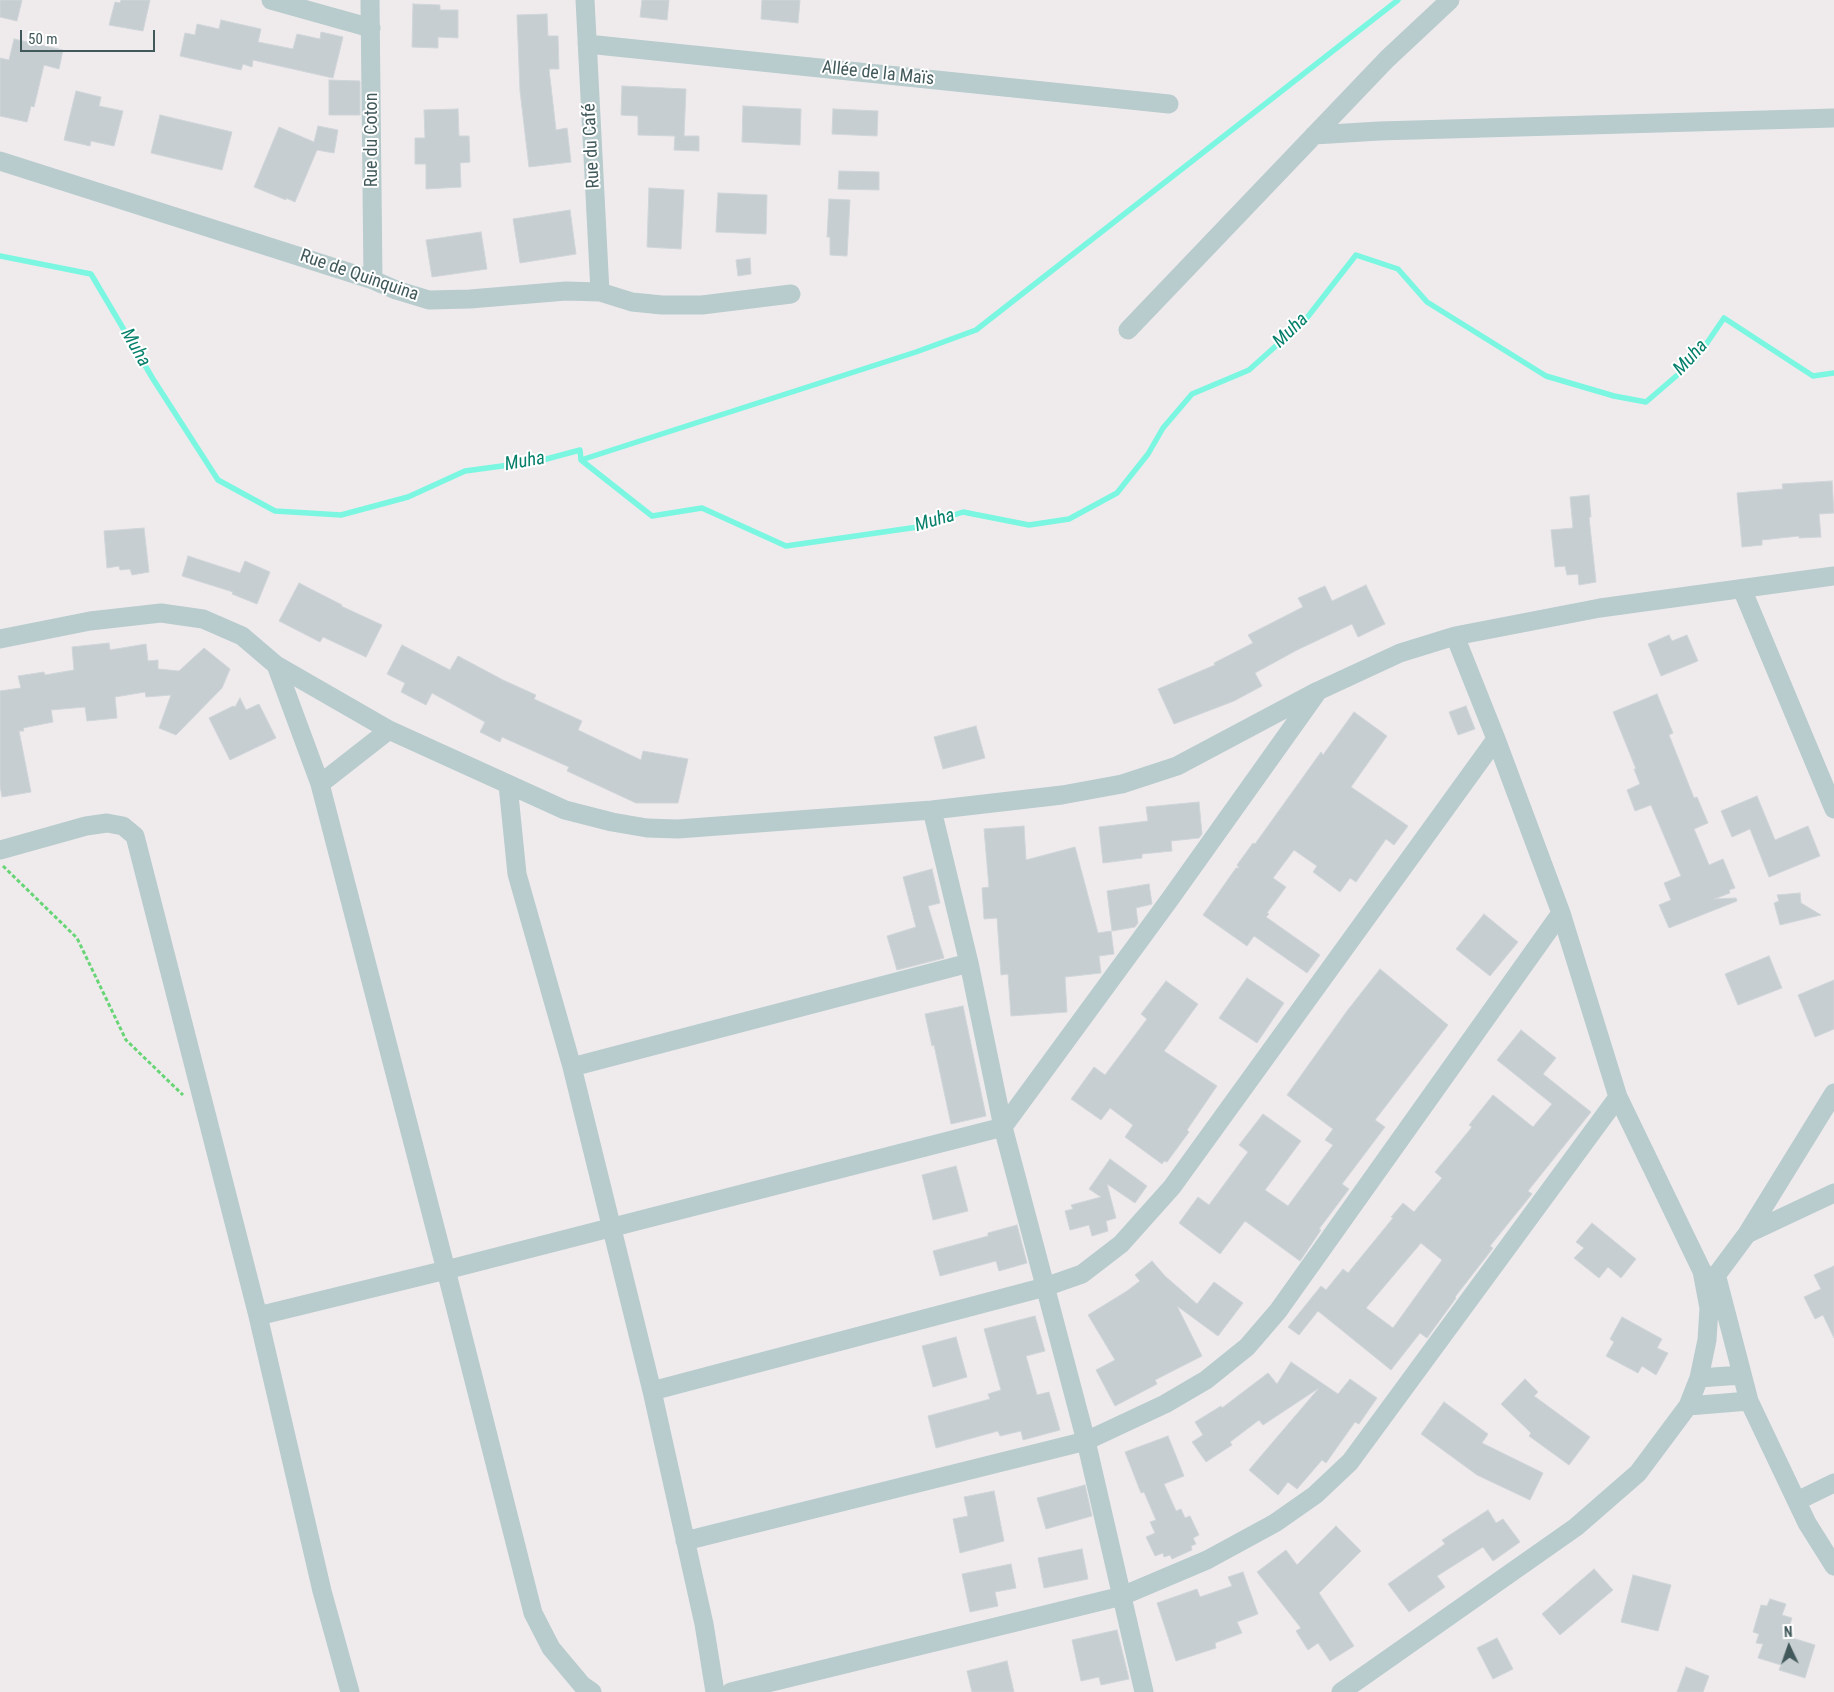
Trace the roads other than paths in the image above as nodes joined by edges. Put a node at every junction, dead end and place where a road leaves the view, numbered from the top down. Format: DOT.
graph roads {
  1 [pos="271,0"];
  2 [pos="370,0"];
  3 [pos="584,0"];
  4 [pos="1450,0"];
  5 [pos="371,28"];
  6 [pos="587,44"];
  7 [pos="1169,104"];
  8 [pos="1834,118"];
  9 [pos="1314,135"];
  10 [pos="0,161"];
  11 [pos="373,280"];
  12 [pos="600,292"];
  13 [pos="791,294"];
  14 [pos="1128,330"];
  15 [pos="1834,576"];
  16 [pos="1742,588"];
  17 [pos="1455,636"];
  18 [pos="0,639"];
  19 [pos="276,665"];
  20 [pos="1318,691"];
  21 [pos="389,730"];
  22 [pos="1496,738"];
  23 [pos="320,784"];
  24 [pos="508,785"];
  25 [pos="1834,809"];
  26 [pos="932,810"];
  27 [pos="0,850"];
  28 [pos="1561,913"];
  29 [pos="968,963"];
  30 [pos="572,1067"];
  31 [pos="1834,1093"];
  32 [pos="1618,1097"];
  33 [pos="1003,1127"];
  34 [pos="1834,1193"];
  35 [pos="610,1227"];
  36 [pos="1747,1234"];
  37 [pos="446,1270"];
  38 [pos="1711,1281"];
  39 [pos="1045,1286"];
  40 [pos="258,1316"];
  41 [pos="1742,1375"];
  42 [pos="1699,1378"];
  43 [pos="652,1391"];
  44 [pos="1749,1401"];
  45 [pos="1688,1406"];
  46 [pos="1086,1441"];
  47 [pos="1834,1483"];
  48 [pos="1797,1501"];
  49 [pos="685,1542"];
  50 [pos="1834,1566"];
  51 [pos="1122,1596"];
  52 [pos="350,1692"];
  53 [pos="592,1692"];
  54 [pos="716,1692"];
  55 [pos="731,1692"];
  56 [pos="1144,1692"];
  57 [pos="1341,1692"];
  1 -- 5 [label="street"];
  2 -- 5 [label="street, Rue du Coton"];
  3 -- 6 [label="street, Rue du Café"];
  4 -- 9 [label="street"];
  5 -- 11 [label="street, Rue du Coton"];
  6 -- 7 [label="street, Allée de la Maïs"];
  6 -- 12 [label="street, Rue du Café"];
  8 -- 9 [label="street"];
  9 -- 14 [label="street"];
  10 -- 11 [label="street, Rue de Quinquina"];
  11 -- 12 [label="street, Rue de Quinquina"];
  12 -- 13 [label="street, Rue de Quinquina"];
  15 -- 16 [label="street"];
  16 -- 17 [label="street"];
  16 -- 25 [label="street"];
  17 -- 20 [label="street"];
  17 -- 22 [label="street"];
  18 -- 19 [label="street"];
  19 -- 21 [label="street"];
  19 -- 23 [label="street"];
  20 -- 26 [label="street"];
  20 -- 33 [label="street"];
  21 -- 23 [label="street"];
  21 -- 24 [label="street"];
  22 -- 28 [label="street"];
  22 -- 39 [label="street"];
  23 -- 37 [label="street"];
  24 -- 26 [label="street"];
  24 -- 30 [label="street"];
  26 -- 29 [label="street"];
  27 -- 40 [label="street"];
  28 -- 32 [label="street"];
  28 -- 46 [label="street"];
  29 -- 30 [label="street"];
  29 -- 33 [label="street"];
  30 -- 35 [label="street"];
  31 -- 36 [label="street"];
  32 -- 38 [label="street"];
  32 -- 51 [label="street"];
  33 -- 35 [label="street"];
  33 -- 39 [label="street"];
  34 -- 36 [label="street"];
  35 -- 37 [label="street"];
  35 -- 43 [label="street"];
  36 -- 38 [label="street"];
  37 -- 40 [label="street"];
  37 -- 53 [label="street"];
  38 -- 41 [label="street"];
  38 -- 42 [label="street"];
  39 -- 43 [label="street"];
  39 -- 46 [label="street"];
  40 -- 52 [label="street"];
  41 -- 42 [label="street"];
  41 -- 44 [label="street"];
  42 -- 45 [label="street"];
  43 -- 49 [label="street"];
  44 -- 45 [label="street"];
  44 -- 48 [label="street"];
  45 -- 57 [label="street"];
  46 -- 49 [label="street"];
  46 -- 51 [label="street"];
  47 -- 48 [label="street"];
  48 -- 50 [label="street"];
  49 -- 54 [label="street"];
  51 -- 55 [label="street"];
  51 -- 56 [label="street"];
}
